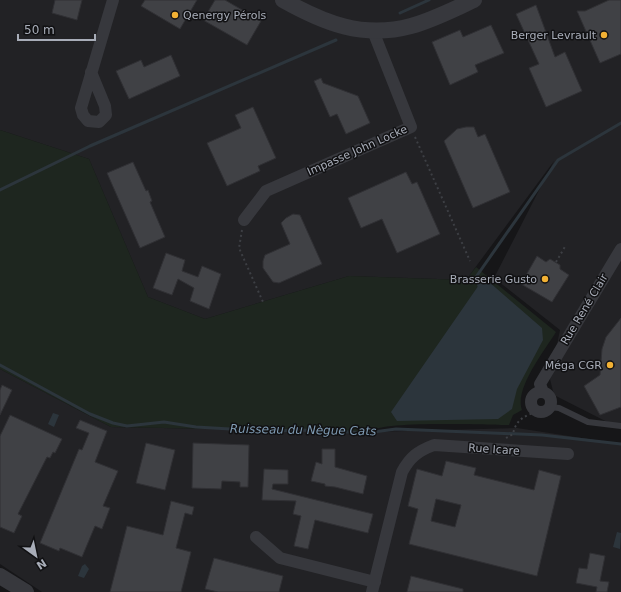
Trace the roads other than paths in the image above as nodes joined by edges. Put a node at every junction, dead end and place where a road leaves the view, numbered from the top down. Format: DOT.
graph roads {
  1 [pos="113,0"];
  2 [pos="283,0"];
  3 [pos="474,0"];
  4 [pos="373,31"];
  5 [pos="91,72"];
  6 [pos="244,220"];
  7 [pos="621,249"];
  8 [pos="543,409"];
  9 [pos="621,426"];
  10 [pos="568,454"];
  11 [pos="256,537"];
  12 [pos="0,576"];
  13 [pos="373,587"];
  14 [pos="26,592"];
  1 -- 5 [label="street"];
  2 -- 4 [label="street"];
  3 -- 4 [label="street"];
  4 -- 6 [label="street, Impasse John Locke"];
  7 -- 8 [label="street, Rue René Clair"];
  8 -- 9 [label="lane"];
  10 -- 13 [label="street, Rue Icare"];
  11 -- 13 [label="street"];
  12 -- 14 [label="street"];
}
